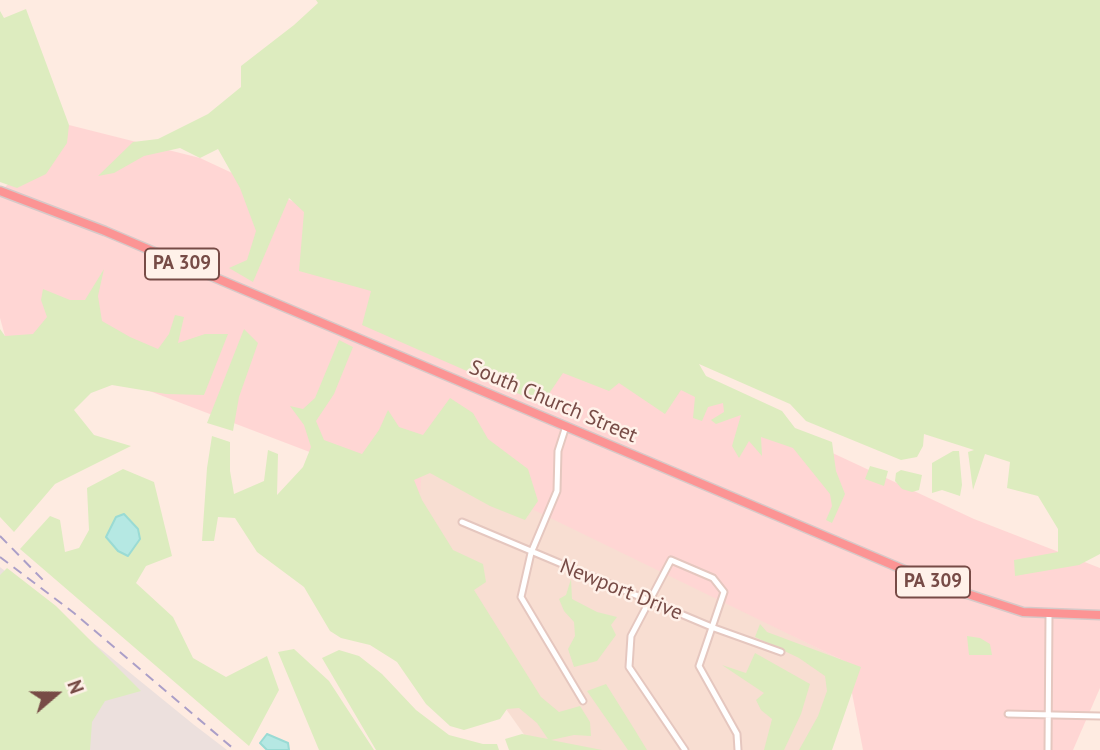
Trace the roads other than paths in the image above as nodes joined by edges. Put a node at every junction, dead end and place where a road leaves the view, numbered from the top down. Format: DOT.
graph roads {
  1 [pos="0,191"];
  2 [pos="565,426"];
  3 [pos="462,522"];
  4 [pos="531,553"];
  5 [pos="649,601"];
  6 [pos="1100,614"];
  7 [pos="1049,615"];
  8 [pos="714,628"];
  9 [pos="781,652"];
  10 [pos="583,701"];
  11 [pos="1008,714"];
  12 [pos="1100,716"];
  13 [pos="1048,717"];
  14 [pos="685,750"];
  15 [pos="738,750"];
  16 [pos="1048,750"];
  1 -- 2 [label="highway, South Church Street / PA 309"];
  2 -- 4 [label="street"];
  2 -- 7 [label="highway, South Church Street / PA 309"];
  3 -- 4 [label="street, Newport Drive"];
  4 -- 5 [label="street, Newport Drive"];
  4 -- 10 [label="street"];
  5 -- 8 [label="street, Newport Drive"];
  5 -- 8 [label="street"];
  5 -- 14 [label="street"];
  6 -- 7 [label="highway, South Church Street / PA 309"];
  7 -- 13 [label="street"];
  8 -- 9 [label="street, Newport Drive"];
  8 -- 15 [label="street"];
  11 -- 13 [label="street"];
  12 -- 13 [label="street"];
  13 -- 16 [label="street"];
}
